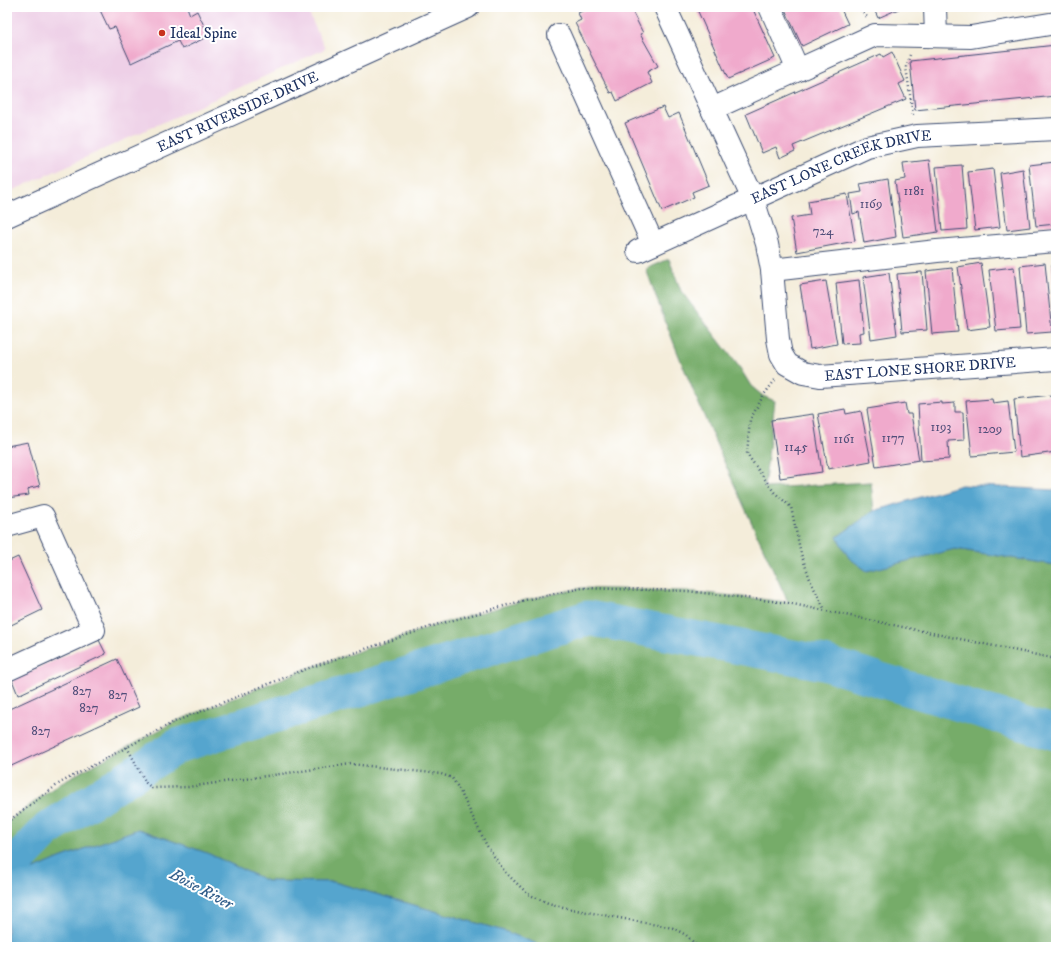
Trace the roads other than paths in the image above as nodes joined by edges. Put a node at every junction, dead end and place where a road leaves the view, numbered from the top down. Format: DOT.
graph roads {
  1 [pos="468,7"];
  2 [pos="665,7"];
  3 [pos="770,7"];
  4 [pos="935,7"];
  5 [pos="1056,23"];
  6 [pos="560,35"];
  7 [pos="936,36"];
  8 [pos="798,70"];
  9 [pos="712,109"];
  10 [pos="1056,128"];
  11 [pos="753,199"];
  12 [pos="7,216"];
  13 [pos="1056,241"];
  14 [pos="772,270"];
  15 [pos="1056,359"];
  16 [pos="7,526"];
  17 [pos="7,670"];
  1 -- 12 [label="street, EAST RIVERSIDE DRIVE"];
  2 -- 9 [label="street"];
  3 -- 8 [label="street"];
  4 -- 7 [label="street"];
  5 -- 7 [label="street"];
  6 -- 11 [label="street, EAST LONE CREEK DRIVE"];
  7 -- 8 [label="street"];
  8 -- 9 [label="street"];
  9 -- 11 [label="street"];
  10 -- 11 [label="street, EAST LONE CREEK DRIVE"];
  11 -- 14 [label="street"];
  13 -- 14 [label="street"];
  14 -- 15 [label="street, EAST LONE SHORE DRIVE"];
  16 -- 17 [label="street"];
}
